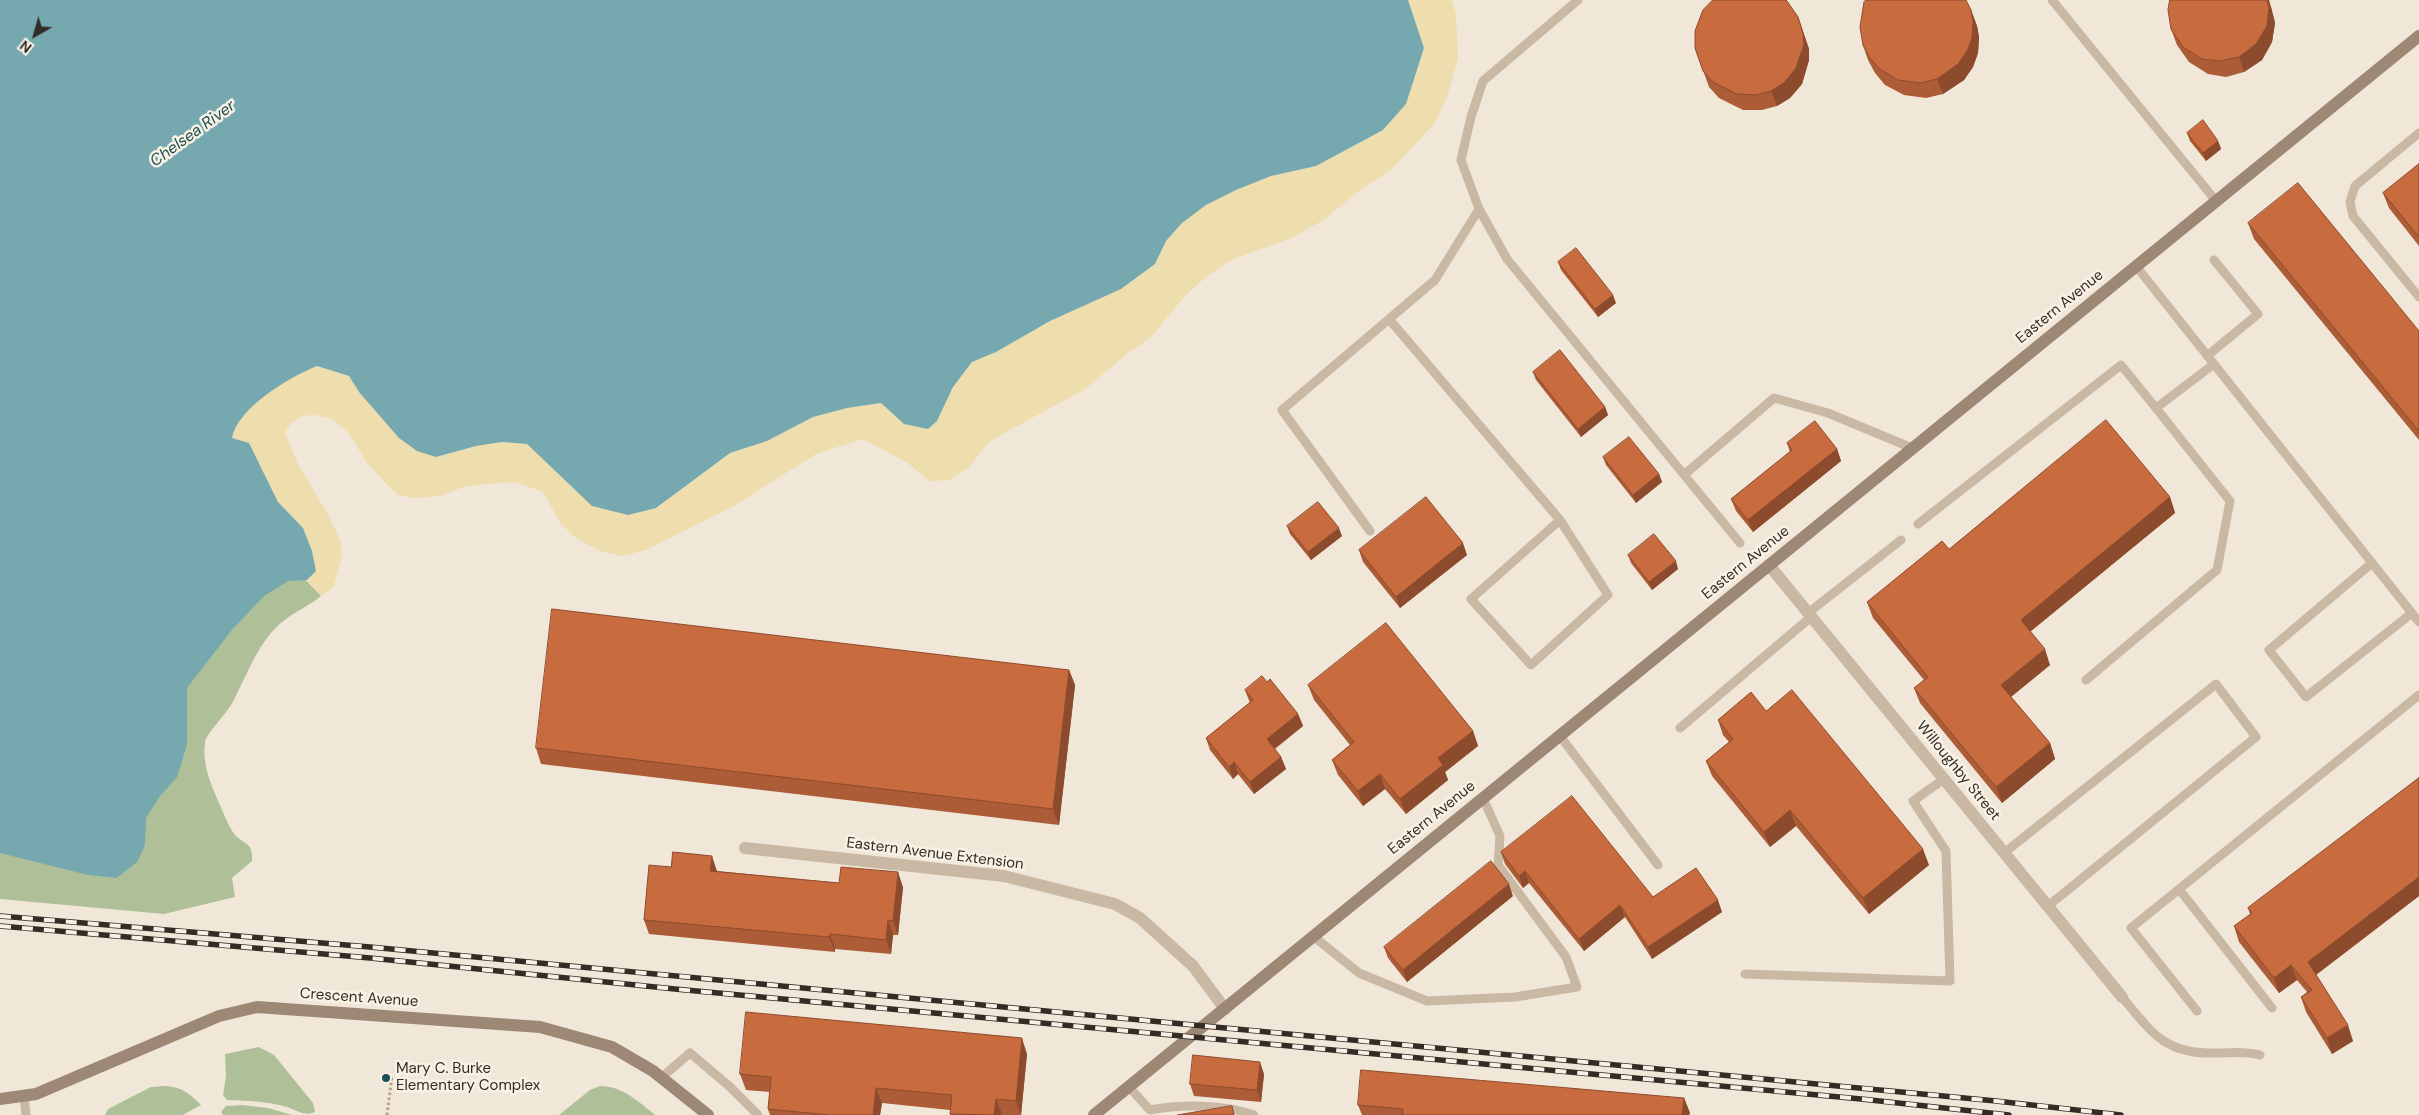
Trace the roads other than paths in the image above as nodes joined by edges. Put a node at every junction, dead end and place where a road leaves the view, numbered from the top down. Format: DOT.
graph roads {
  1 [pos="1578,0"];
  2 [pos="2052,0"];
  3 [pos="2419,36"];
  4 [pos="2419,133"];
  5 [pos="2216,201"];
  6 [pos="1479,209"];
  7 [pos="2214,260"];
  8 [pos="2136,266"];
  9 [pos="2419,297"];
  10 [pos="1389,319"];
  11 [pos="2207,356"];
  12 [pos="2214,364"];
  13 [pos="2156,408"];
  14 [pos="1912,448"];
  15 [pos="1685,474"];
  16 [pos="1560,520"];
  17 [pos="1918,524"];
  18 [pos="1370,531"];
  19 [pos="1902,540"];
  20 [pos="1740,543"];
  21 [pos="2372,563"];
  22 [pos="1769,565"];
  23 [pos="2412,613"];
  24 [pos="1810,615"];
  25 [pos="2419,622"];
  26 [pos="2086,680"];
  27 [pos="2419,695"];
  28 [pos="1680,728"];
  29 [pos="1560,736"];
  30 [pos="1944,779"];
  31 [pos="1483,798"];
  32 [pos="745,848"];
  33 [pos="2004,853"];
  34 [pos="1658,865"];
  35 [pos="2179,889"];
  36 [pos="2048,906"];
  37 [pos="1313,936"];
  38 [pos="1745,974"];
  39 [pos="2122,997"];
  40 [pos="2272,1008"];
  41 [pos="1225,1009"];
  42 [pos="2197,1011"];
  43 [pos="2260,1055"];
  44 [pos="662,1078"];
  45 [pos="1128,1087"];
  46 [pos="24,1096"];
  47 [pos="0,1099"];
  48 [pos="26,1115"];
  49 [pos="708,1115"];
  50 [pos="758,1115"];
  51 [pos="1094,1115"];
  52 [pos="1254,1115"];
  1 -- 6 [label="lane"];
  2 -- 5 [label="lane"];
  3 -- 5 [label="main road, Eastern Avenue"];
  4 -- 9 [label="lane"];
  5 -- 8 [label="main road, Eastern Avenue"];
  6 -- 10 [label="lane"];
  6 -- 15 [label="lane"];
  7 -- 11 [label="lane"];
  8 -- 11 [label="lane"];
  8 -- 14 [label="main road, Eastern Avenue"];
  10 -- 16 [label="lane"];
  10 -- 18 [label="lane"];
  11 -- 12 [label="lane"];
  12 -- 13 [label="lane"];
  12 -- 21 [label="lane"];
  13 -- 17 [label="lane"];
  13 -- 26 [label="lane"];
  14 -- 15 [label="lane"];
  14 -- 22 [label="main road, Eastern Avenue"];
  15 -- 20 [label="lane"];
  16 -- 16 [label="lane"];
  19 -- 24 [label="lane"];
  21 -- 23 [label="lane"];
  21 -- 23 [label="lane"];
  22 -- 24 [label="street, Willoughby Street"];
  22 -- 29 [label="main road, Eastern Avenue"];
  23 -- 25 [label="lane"];
  24 -- 28 [label="lane"];
  24 -- 30 [label="street, Willoughby Street"];
  27 -- 35 [label="lane"];
  29 -- 31 [label="main road, Eastern Avenue"];
  29 -- 34 [label="lane"];
  30 -- 33 [label="street, Willoughby Street"];
  30 -- 38 [label="lane"];
  31 -- 37 [label="main road, Eastern Avenue"];
  31 -- 37 [label="lane"];
  32 -- 41 [label="street, Eastern Avenue Extension"];
  33 -- 36 [label="street, Willoughby Street"];
  33 -- 36 [label="lane"];
  35 -- 40 [label="lane"];
  35 -- 42 [label="lane"];
  36 -- 39 [label="street, Willoughby Street"];
  37 -- 41 [label="main road, Eastern Avenue"];
  39 -- 43 [label="lane"];
  41 -- 45 [label="main road, Eastern Avenue"];
  44 -- 46 [label="main road, Crescent Avenue"];
  44 -- 49 [label="main road, Crescent Avenue"];
  44 -- 50 [label="lane"];
  45 -- 51 [label="main road, Eastern Avenue"];
  45 -- 52 [label="lane"];
  46 -- 47 [label="main road, Crescent Avenue"];
  46 -- 48 [label="lane"];
}
